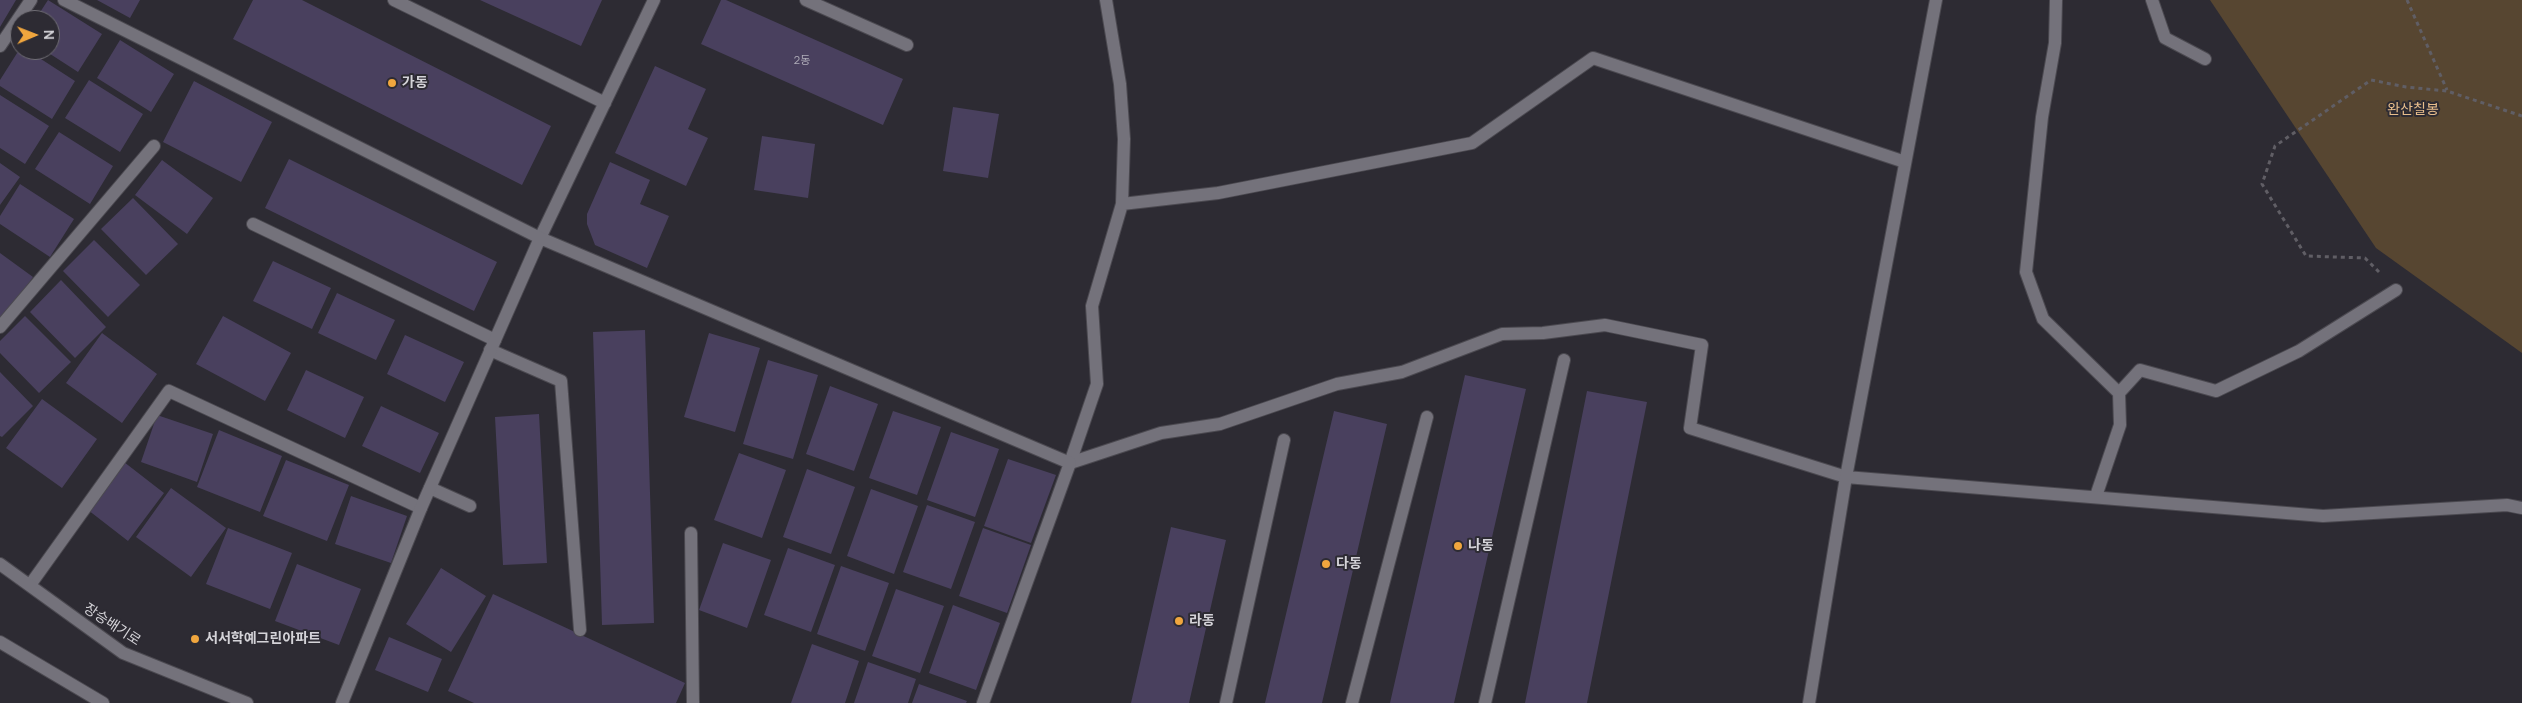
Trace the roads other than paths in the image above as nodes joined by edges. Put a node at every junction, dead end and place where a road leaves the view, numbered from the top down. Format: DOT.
graph roads {
  1 [pos="31,0"];
  2 [pos="64,0"];
  3 [pos="394,0"];
  4 [pos="654,0"];
  5 [pos="806,0"];
  6 [pos="1106,0"];
  7 [pos="1936,0"];
  8 [pos="2056,0"];
  9 [pos="2152,0"];
  10 [pos="907,45"];
  11 [pos="0,46"];
  12 [pos="2205,59"];
  13 [pos="605,102"];
  14 [pos="154,146"];
  15 [pos="1906,162"];
  16 [pos="1122,204"];
  17 [pos="253,224"];
  18 [pos="540,238"];
  19 [pos="2396,290"];
  20 [pos="0,327"];
  21 [pos="493,345"];
  22 [pos="1564,360"];
  23 [pos="2119,393"];
  24 [pos="1427,417"];
  25 [pos="1284,440"];
  26 [pos="1070,463"];
  27 [pos="1846,477"];
  28 [pos="430,488"];
  29 [pos="2096,496"];
  30 [pos="470,506"];
  31 [pos="421,508"];
  32 [pos="2522,508"];
  33 [pos="691,533"];
  34 [pos="0,564"];
  35 [pos="30,585"];
  36 [pos="580,630"];
  37 [pos="0,642"];
  38 [pos="103,703"];
  39 [pos="247,703"];
  40 [pos="342,703"];
  41 [pos="693,703"];
  42 [pos="983,703"];
  43 [pos="1226,703"];
  44 [pos="1352,703"];
  45 [pos="1485,703"];
  46 [pos="1809,703"];
  1 -- 11 [label="street"];
  2 -- 18 [label="street"];
  3 -- 13 [label="street"];
  4 -- 13 [label="street"];
  5 -- 10 [label="street"];
  6 -- 16 [label="street"];
  7 -- 15 [label="street"];
  8 -- 23 [label="street"];
  9 -- 12 [label="street"];
  13 -- 18 [label="street"];
  14 -- 20 [label="street"];
  15 -- 16 [label="street"];
  15 -- 27 [label="street"];
  16 -- 26 [label="street"];
  17 -- 21 [label="street"];
  18 -- 21 [label="street"];
  18 -- 26 [label="street"];
  19 -- 23 [label="street"];
  21 -- 28 [label="street"];
  21 -- 36 [label="street"];
  22 -- 45 [label="street"];
  23 -- 29 [label="street"];
  24 -- 44 [label="street"];
  25 -- 43 [label="street"];
  26 -- 27 [label="street"];
  26 -- 42 [label="street"];
  27 -- 29 [label="street"];
  27 -- 46 [label="street"];
  28 -- 30 [label="street"];
  28 -- 31 [label="street"];
  29 -- 32 [label="street"];
  31 -- 35 [label="street"];
  31 -- 40 [label="street"];
  33 -- 41 [label="street"];
  34 -- 35 [label="street, 장승배기로"];
  35 -- 39 [label="street, 장승배기로"];
  37 -- 38 [label="street"];
}
